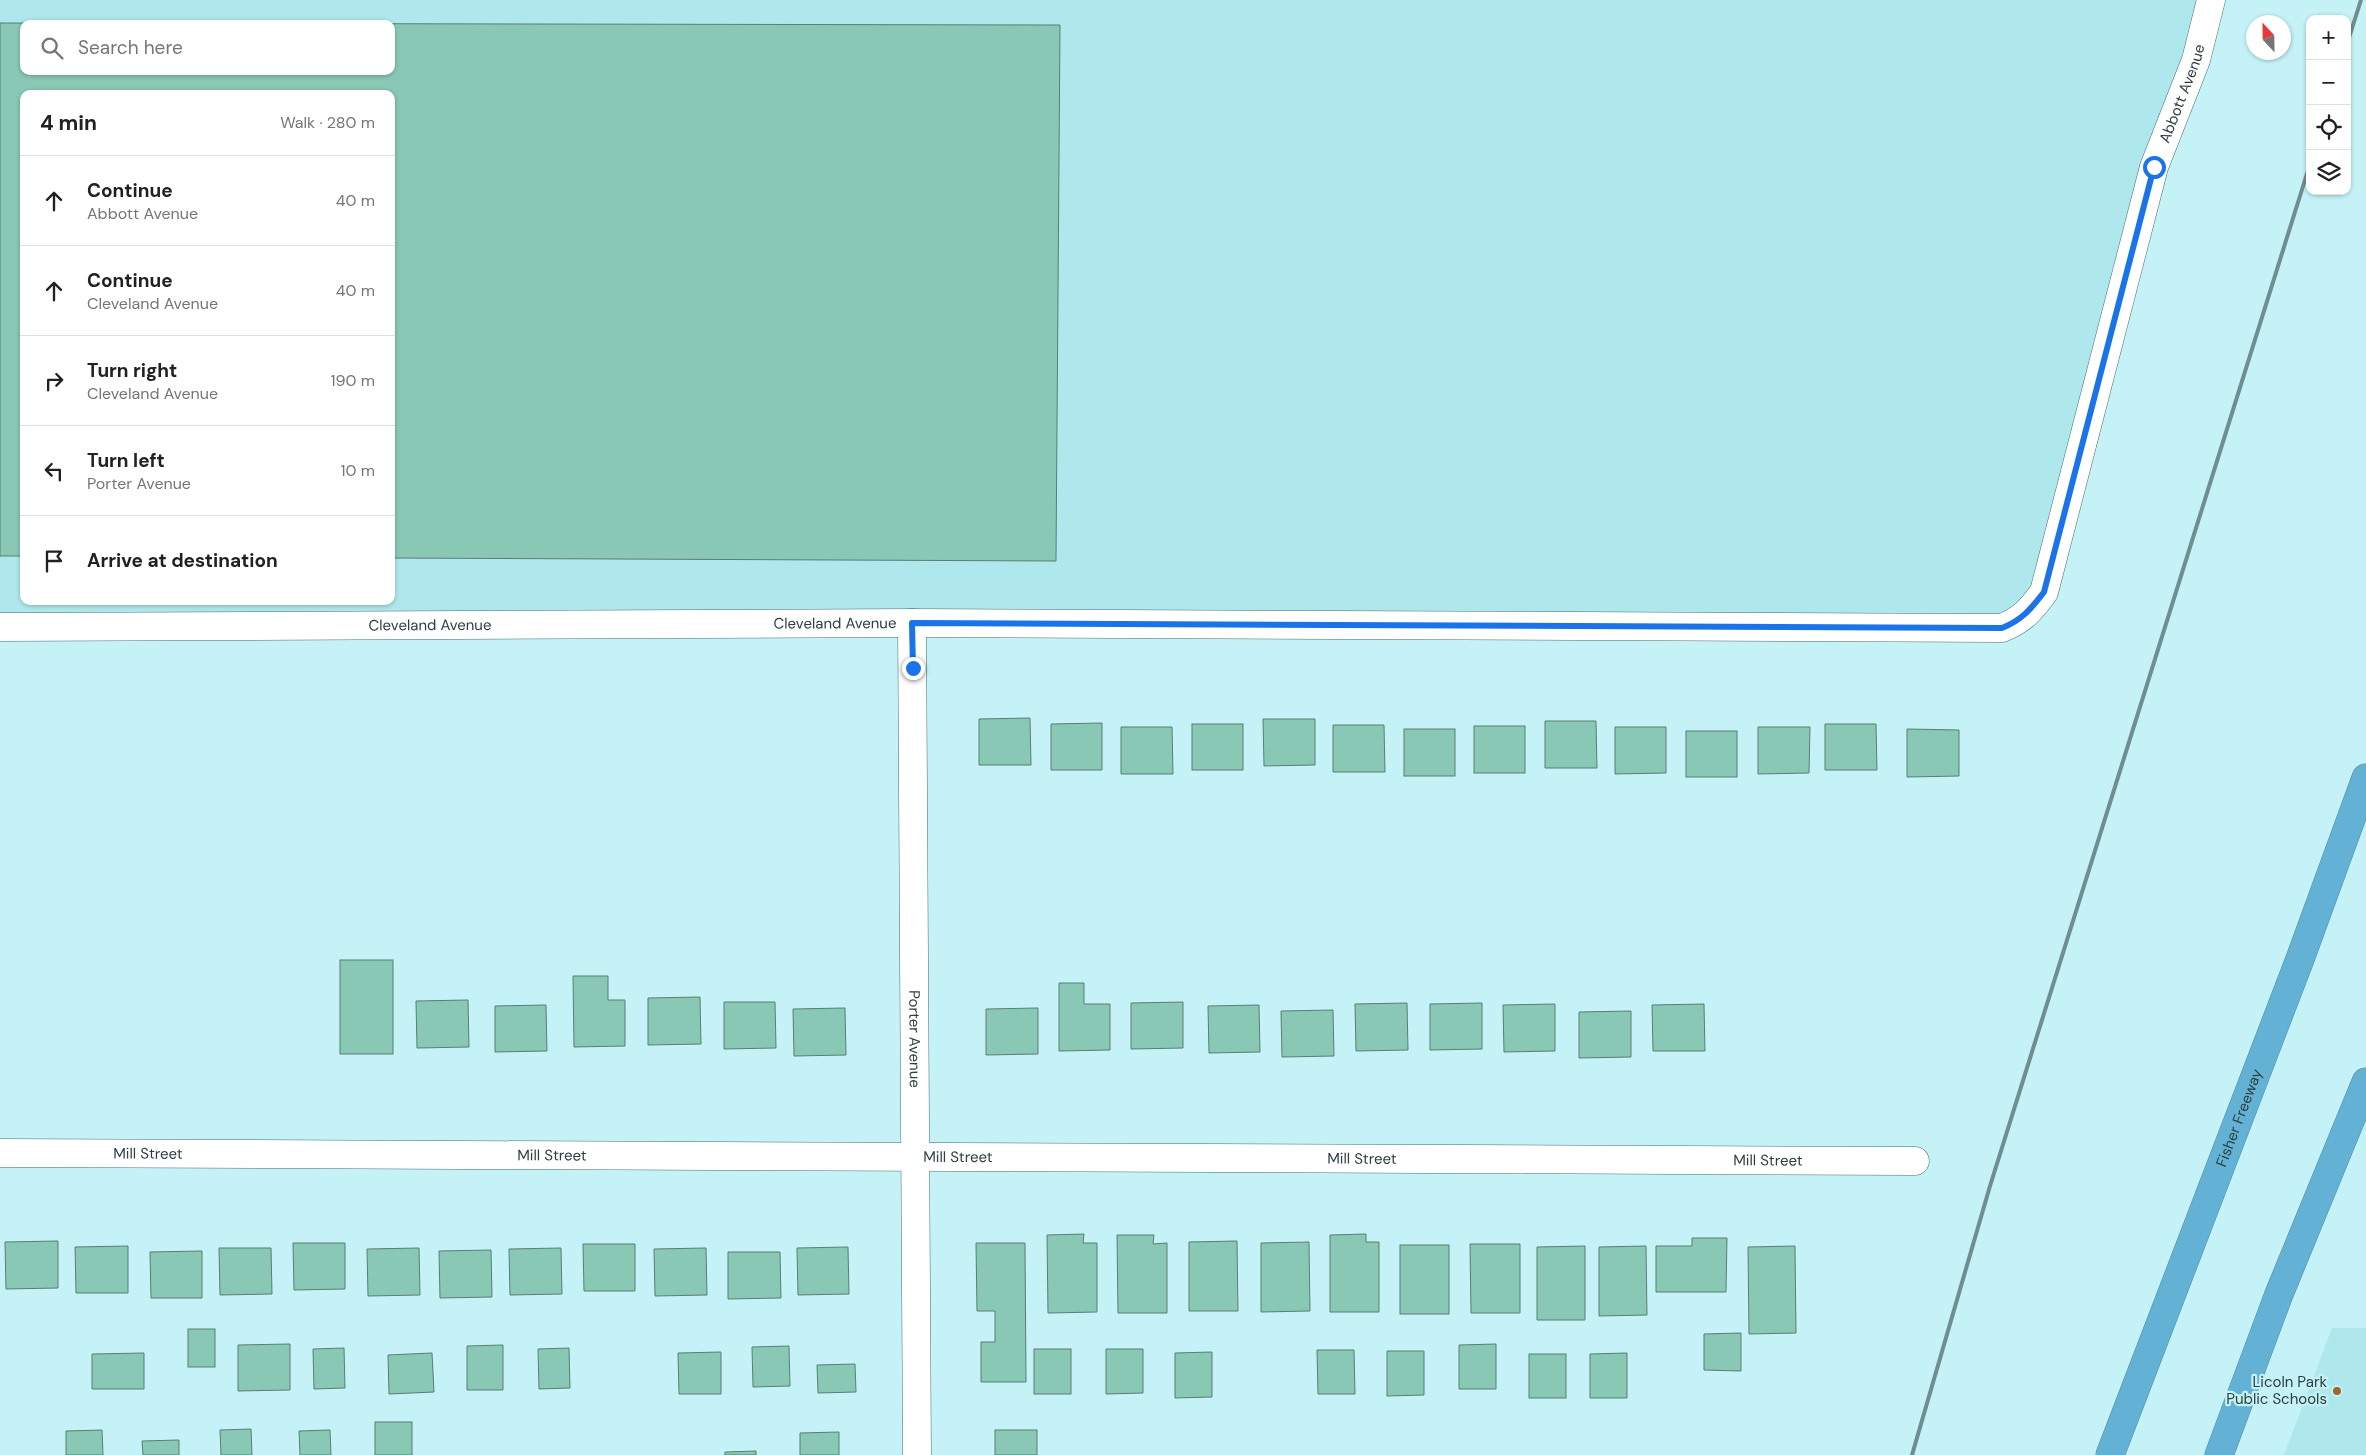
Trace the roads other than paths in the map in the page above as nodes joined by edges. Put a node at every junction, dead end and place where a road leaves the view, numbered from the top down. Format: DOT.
graph roads {
  1 [pos="2211,0"];
  2 [pos="2096,388"];
  3 [pos="912,623"];
  4 [pos="0,627"];
  5 [pos="2366,765"];
  6 [pos="2366,778"];
  7 [pos="2354,811"];
  8 [pos="2364,1089"];
  9 [pos="0,1153"];
  10 [pos="916,1157"];
  11 [pos="1915,1161"];
  12 [pos="917,1455"];
  13 [pos="2110,1455"];
  14 [pos="2219,1455"];
  1 -- 2 [label="street, Abbott Avenue"];
  2 -- 3 [label="street, Cleveland Avenue"];
  3 -- 4 [label="street, Cleveland Avenue"];
  3 -- 10 [label="street, Porter Avenue"];
  5 -- 7 [label="highway"];
  6 -- 7 [label="highway, Fisher Freeway"];
  7 -- 13 [label="highway, Fisher Freeway"];
  8 -- 14 [label="highway"];
  9 -- 10 [label="street, Mill Street"];
  10 -- 11 [label="street, Mill Street"];
  10 -- 12 [label="street, Porter Avenue"];
}
